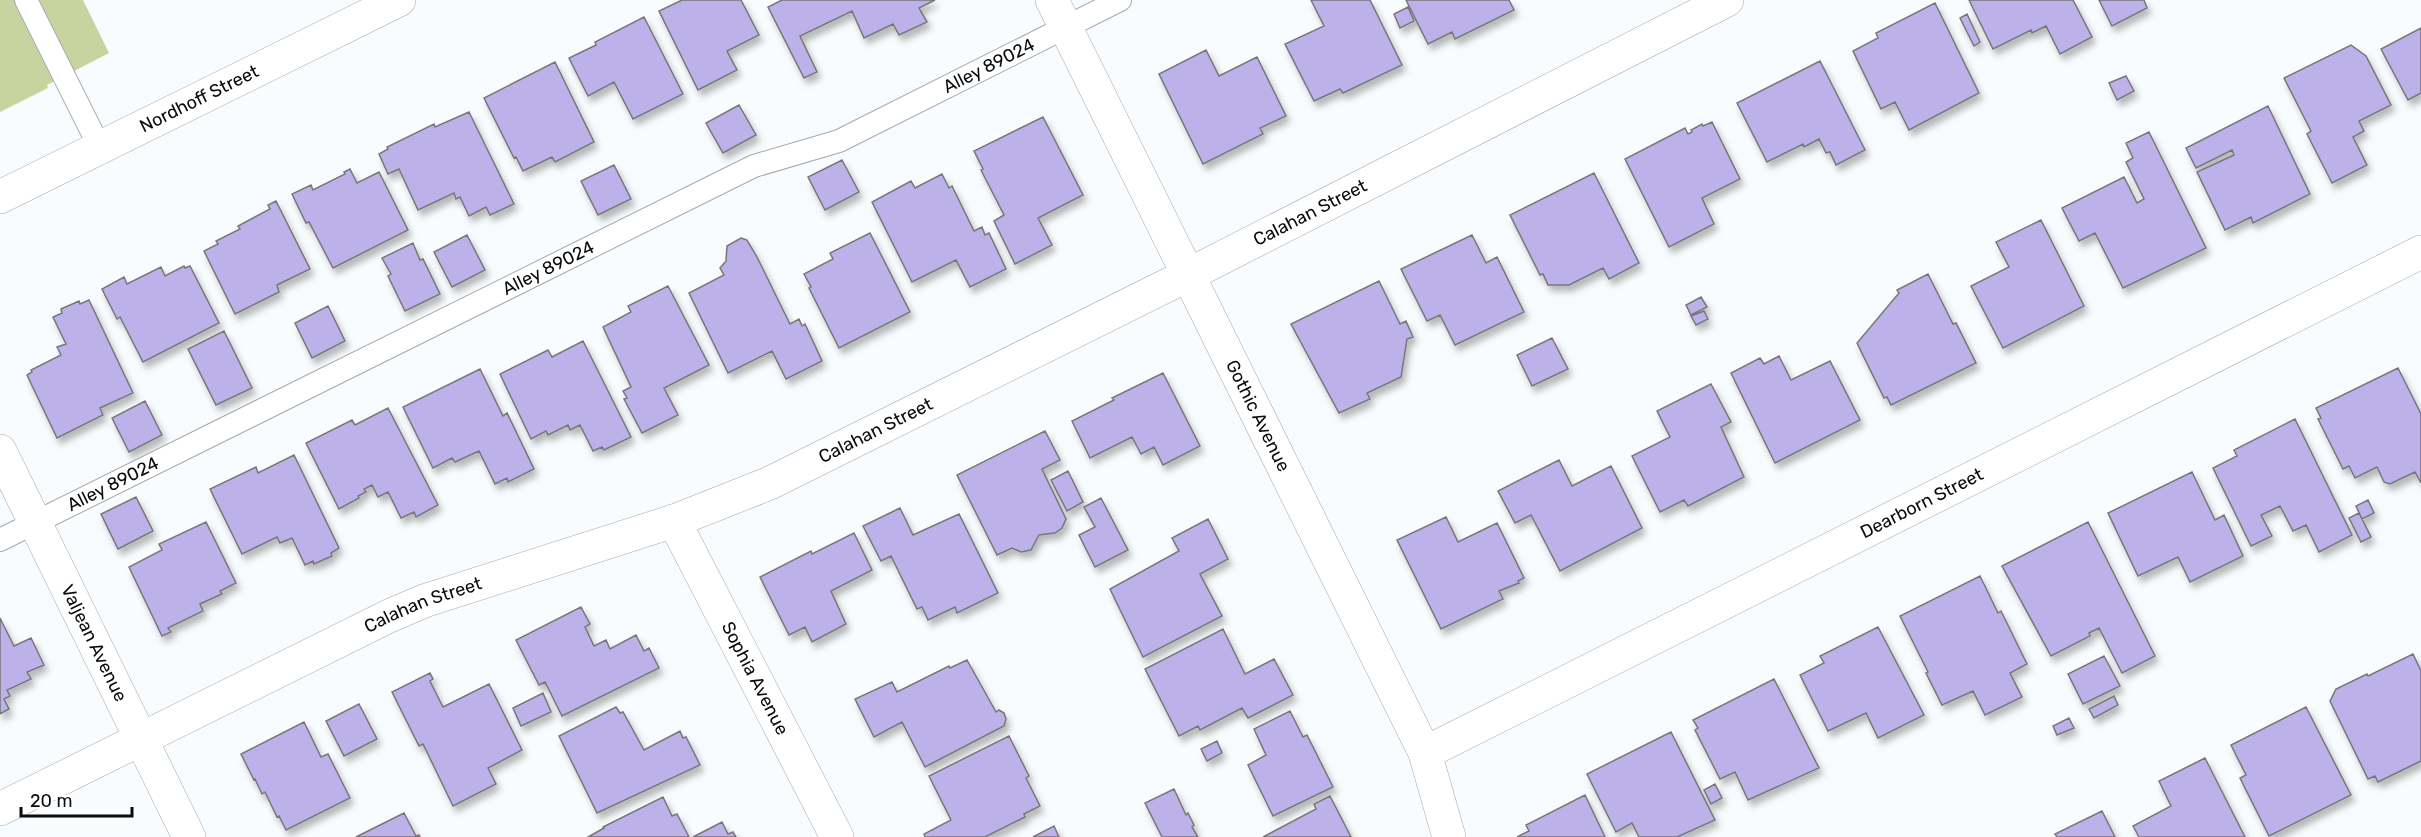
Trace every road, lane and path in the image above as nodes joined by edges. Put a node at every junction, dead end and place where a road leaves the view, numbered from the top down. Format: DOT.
graph roads {
  1 [pos="26,0"];
  2 [pos="399,0"];
  3 [pos="1120,0"];
  4 [pos="1727,0"];
  5 [pos="1059,14"];
  6 [pos="100,148"];
  7 [pos="0,197"];
  8 [pos="2421,252"];
  9 [pos="1188,275"];
  10 [pos="0,451"];
  11 [pos="674,521"];
  12 [pos="36,522"];
  13 [pos="0,540"];
  14 [pos="141,740"];
  15 [pos="1425,753"];
  16 [pos="0,809"];
  17 [pos="189,837"];
  18 [pos="837,837"];
  19 [pos="1449,837"];
  1 -- 6 [label="lane"];
  2 -- 6 [label="street, Nordhoff Street"];
  3 -- 5 [label="lane, Alley 89024"];
  4 -- 9 [label="street, Calahan Street"];
  5 -- 9 [label="street, Gothic Avenue"];
  5 -- 12 [label="lane, Alley 89024"];
  6 -- 7 [label="street, Nordhoff Street"];
  8 -- 15 [label="street, Dearborn Street"];
  9 -- 11 [label="street, Calahan Street"];
  9 -- 15 [label="street, Gothic Avenue"];
  10 -- 12 [label="street, Valjean Avenue"];
  11 -- 14 [label="street, Calahan Street"];
  11 -- 18 [label="street, Sophia Avenue"];
  12 -- 13 [label="lane, Alley 89024"];
  12 -- 14 [label="street, Valjean Avenue"];
  14 -- 16 [label="street, Calahan Street"];
  14 -- 17 [label="street, Valjean Avenue"];
  15 -- 19 [label="street, Gothic Avenue"];
}
